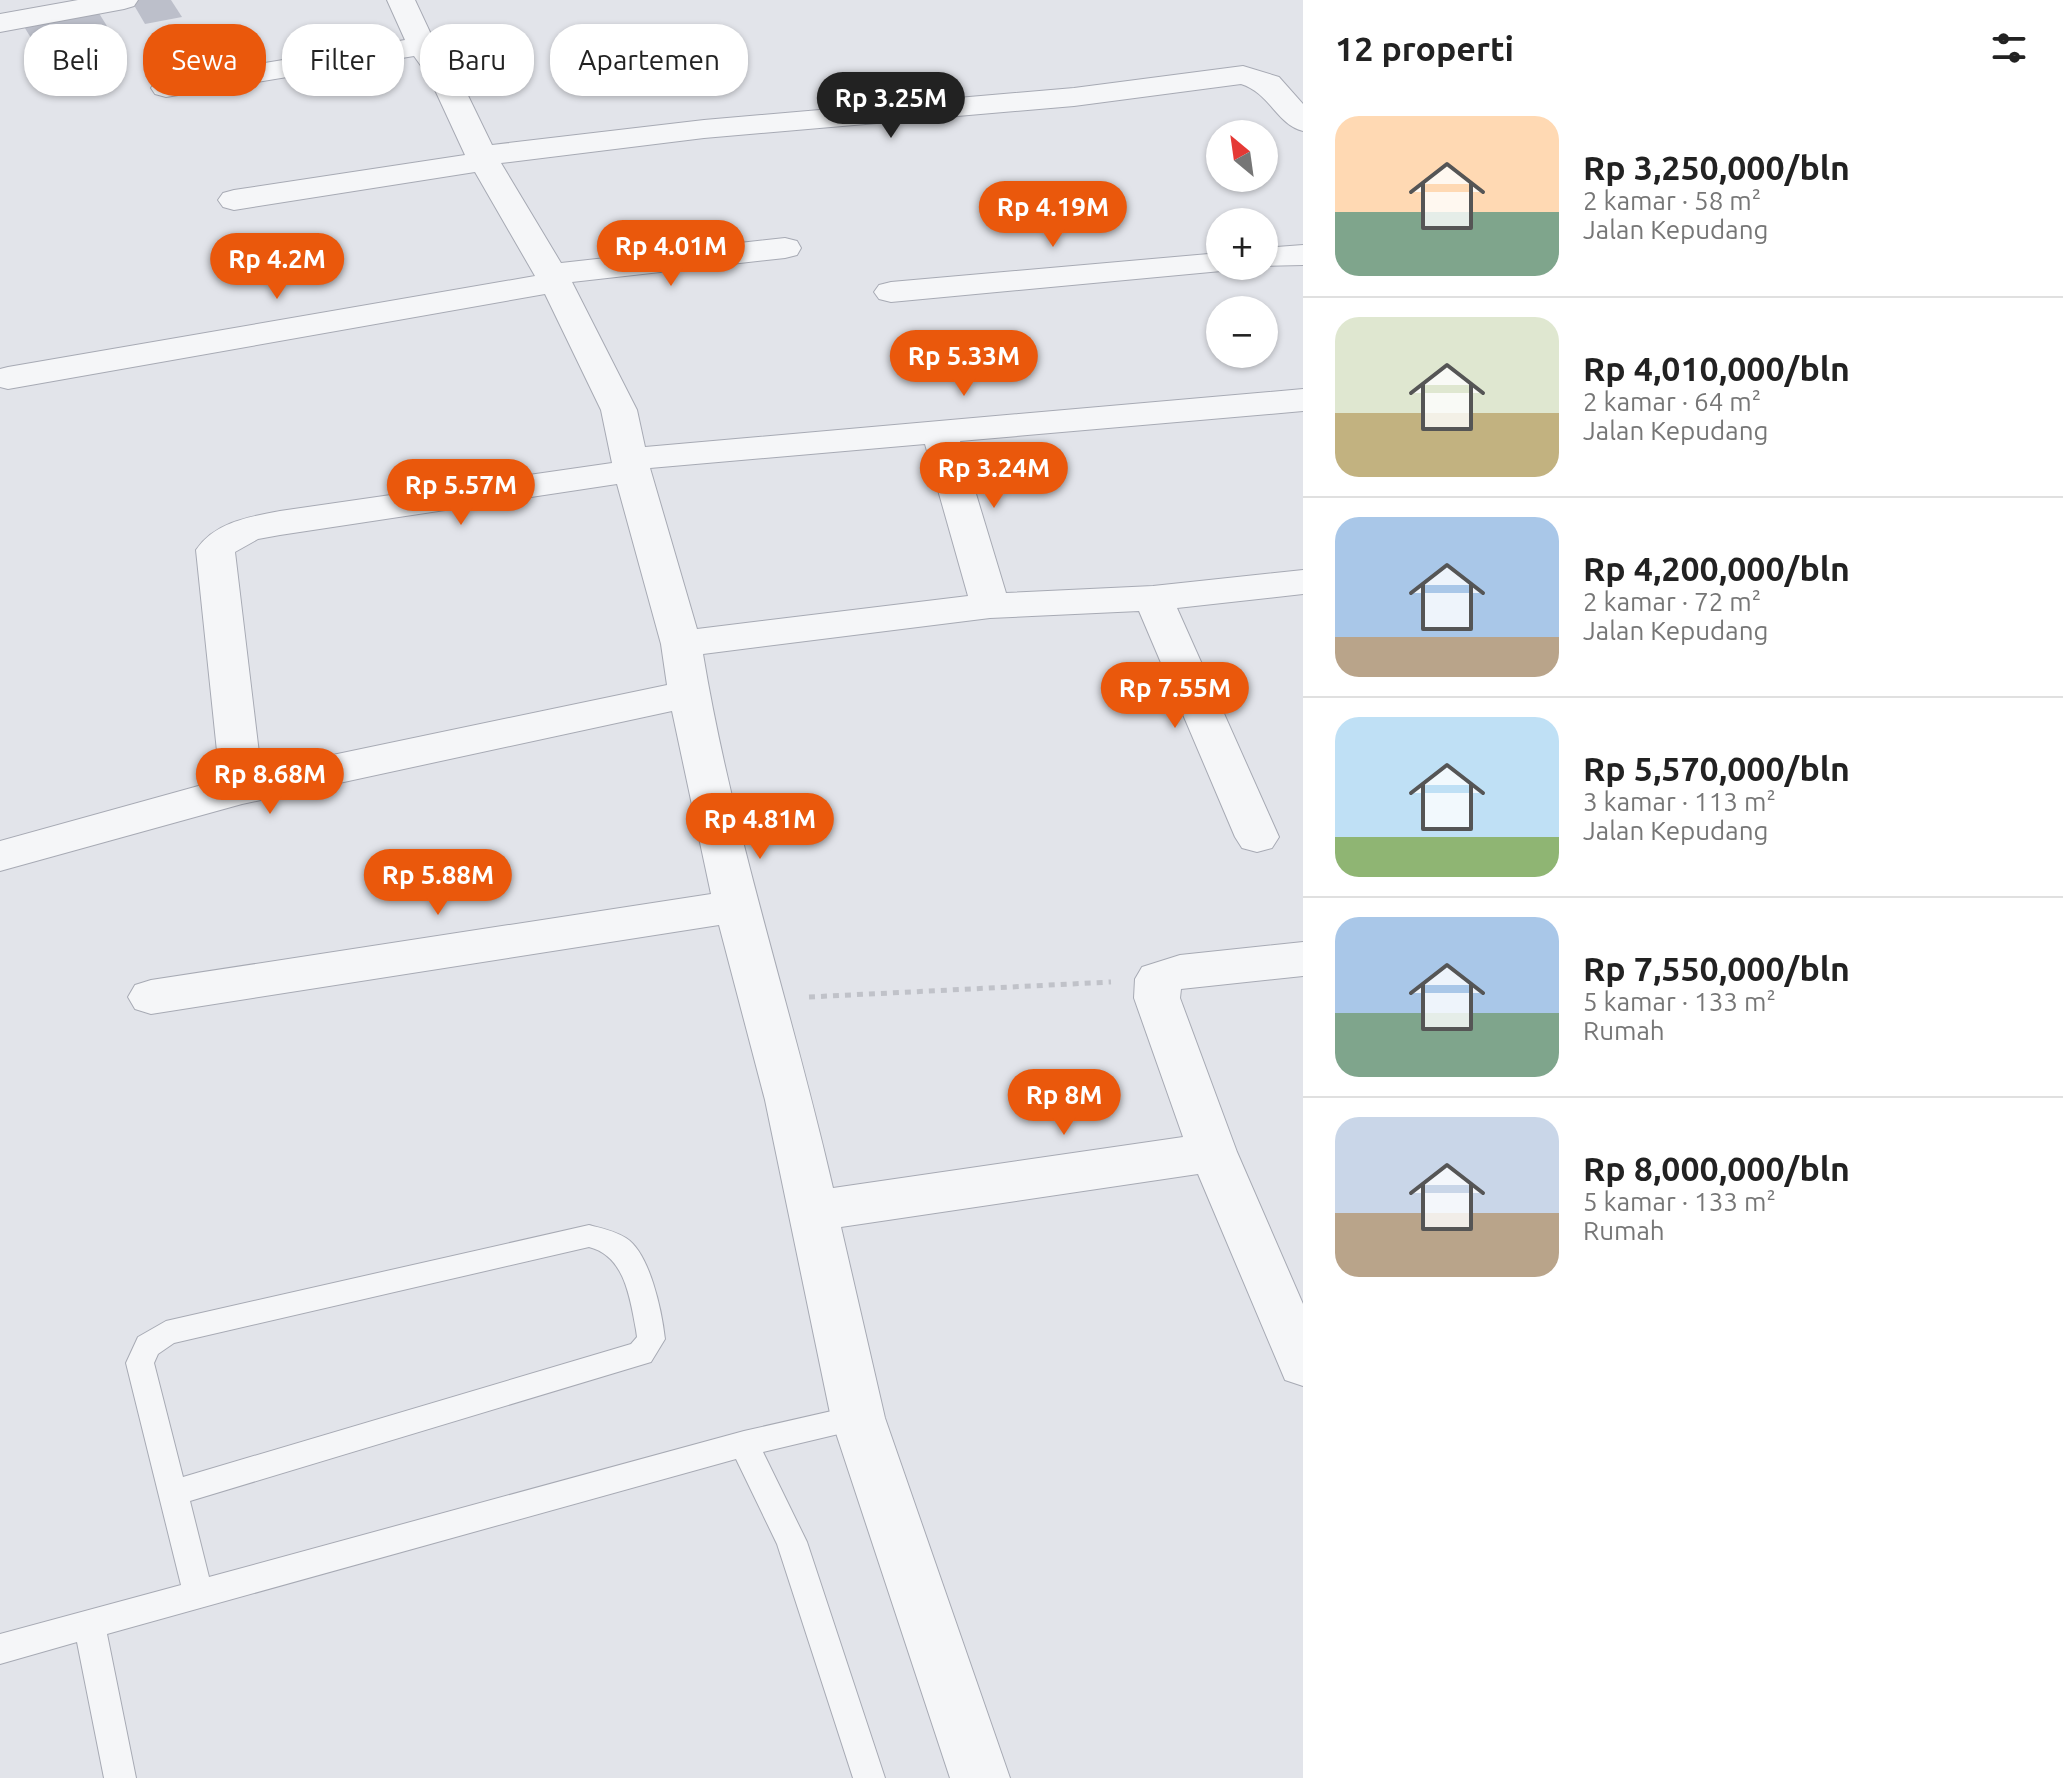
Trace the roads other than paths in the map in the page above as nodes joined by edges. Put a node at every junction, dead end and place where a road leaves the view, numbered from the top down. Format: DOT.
graph roads {
  1 [pos="124,0"];
  2 [pos="401,0"];
  3 [pos="0,23"];
  4 [pos="420,42"];
  5 [pos="420,46"];
  6 [pos="266,72"];
  7 [pos="453,96"];
  8 [pos="1303,122"];
  9 [pos="483,158"];
  10 [pos="234,200"];
  11 [pos="785,248"];
  12 [pos="1303,255"];
  13 [pos="1278,257"];
  14 [pos="1206,264"];
  15 [pos="553,278"];
  16 [pos="891,292"];
  17 [pos="8,378"];
  18 [pos="1303,400"];
  19 [pos="939,430"];
  20 [pos="631,465"];
  21 [pos="1303,582"];
  22 [pos="1153,598"];
  23 [pos="990,606"];
  24 [pos="681,644"];
  25 [pos="689,694"];
  26 [pos="242,789"];
  27 [pos="1257,837"];
  28 [pos="0,856"];
  29 [pos="736,906"];
  30 [pos="1303,959"];
  31 [pos="151,997"];
  32 [pos="1213,1152"];
  33 [pos="812,1211"];
  34 [pos="1303,1364"];
  35 [pos="858,1418"];
  36 [pos="744,1444"];
  37 [pos="173,1493"];
  38 [pos="198,1593"];
  39 [pos="89,1623"];
  40 [pos="0,1649"];
  41 [pos="120,1778"];
  42 [pos="869,1778"];
  43 [pos="980,1778"];
  1 -- 3 [label="street"];
  2 -- 4 [label="street"];
  5 -- 6 [label="street"];
  7 -- 9 [label="street"];
  8 -- 9 [label="street"];
  9 -- 10 [label="street"];
  9 -- 15 [label="street"];
  11 -- 15 [label="street"];
  12 -- 13 [label="street"];
  14 -- 16 [label="street"];
  15 -- 17 [label="street"];
  15 -- 20 [label="street"];
  18 -- 19 [label="street"];
  19 -- 20 [label="street"];
  19 -- 23 [label="street"];
  20 -- 24 [label="street"];
  20 -- 26 [label="street"];
  21 -- 22 [label="street"];
  22 -- 23 [label="street"];
  22 -- 27 [label="street"];
  23 -- 24 [label="street"];
  24 -- 25 [label="street"];
  25 -- 26 [label="street"];
  25 -- 29 [label="street"];
  26 -- 28 [label="street"];
  29 -- 31 [label="street"];
  29 -- 33 [label="street"];
  30 -- 32 [label="street"];
  32 -- 33 [label="street"];
  32 -- 34 [label="street"];
  33 -- 35 [label="street"];
  35 -- 36 [label="lane"];
  35 -- 43 [label="street"];
  36 -- 38 [label="lane"];
  36 -- 42 [label="lane"];
  37 -- 37 [label="lane"];
  37 -- 38 [label="lane"];
  38 -- 39 [label="lane"];
  39 -- 40 [label="lane"];
  39 -- 41 [label="lane"];
}
